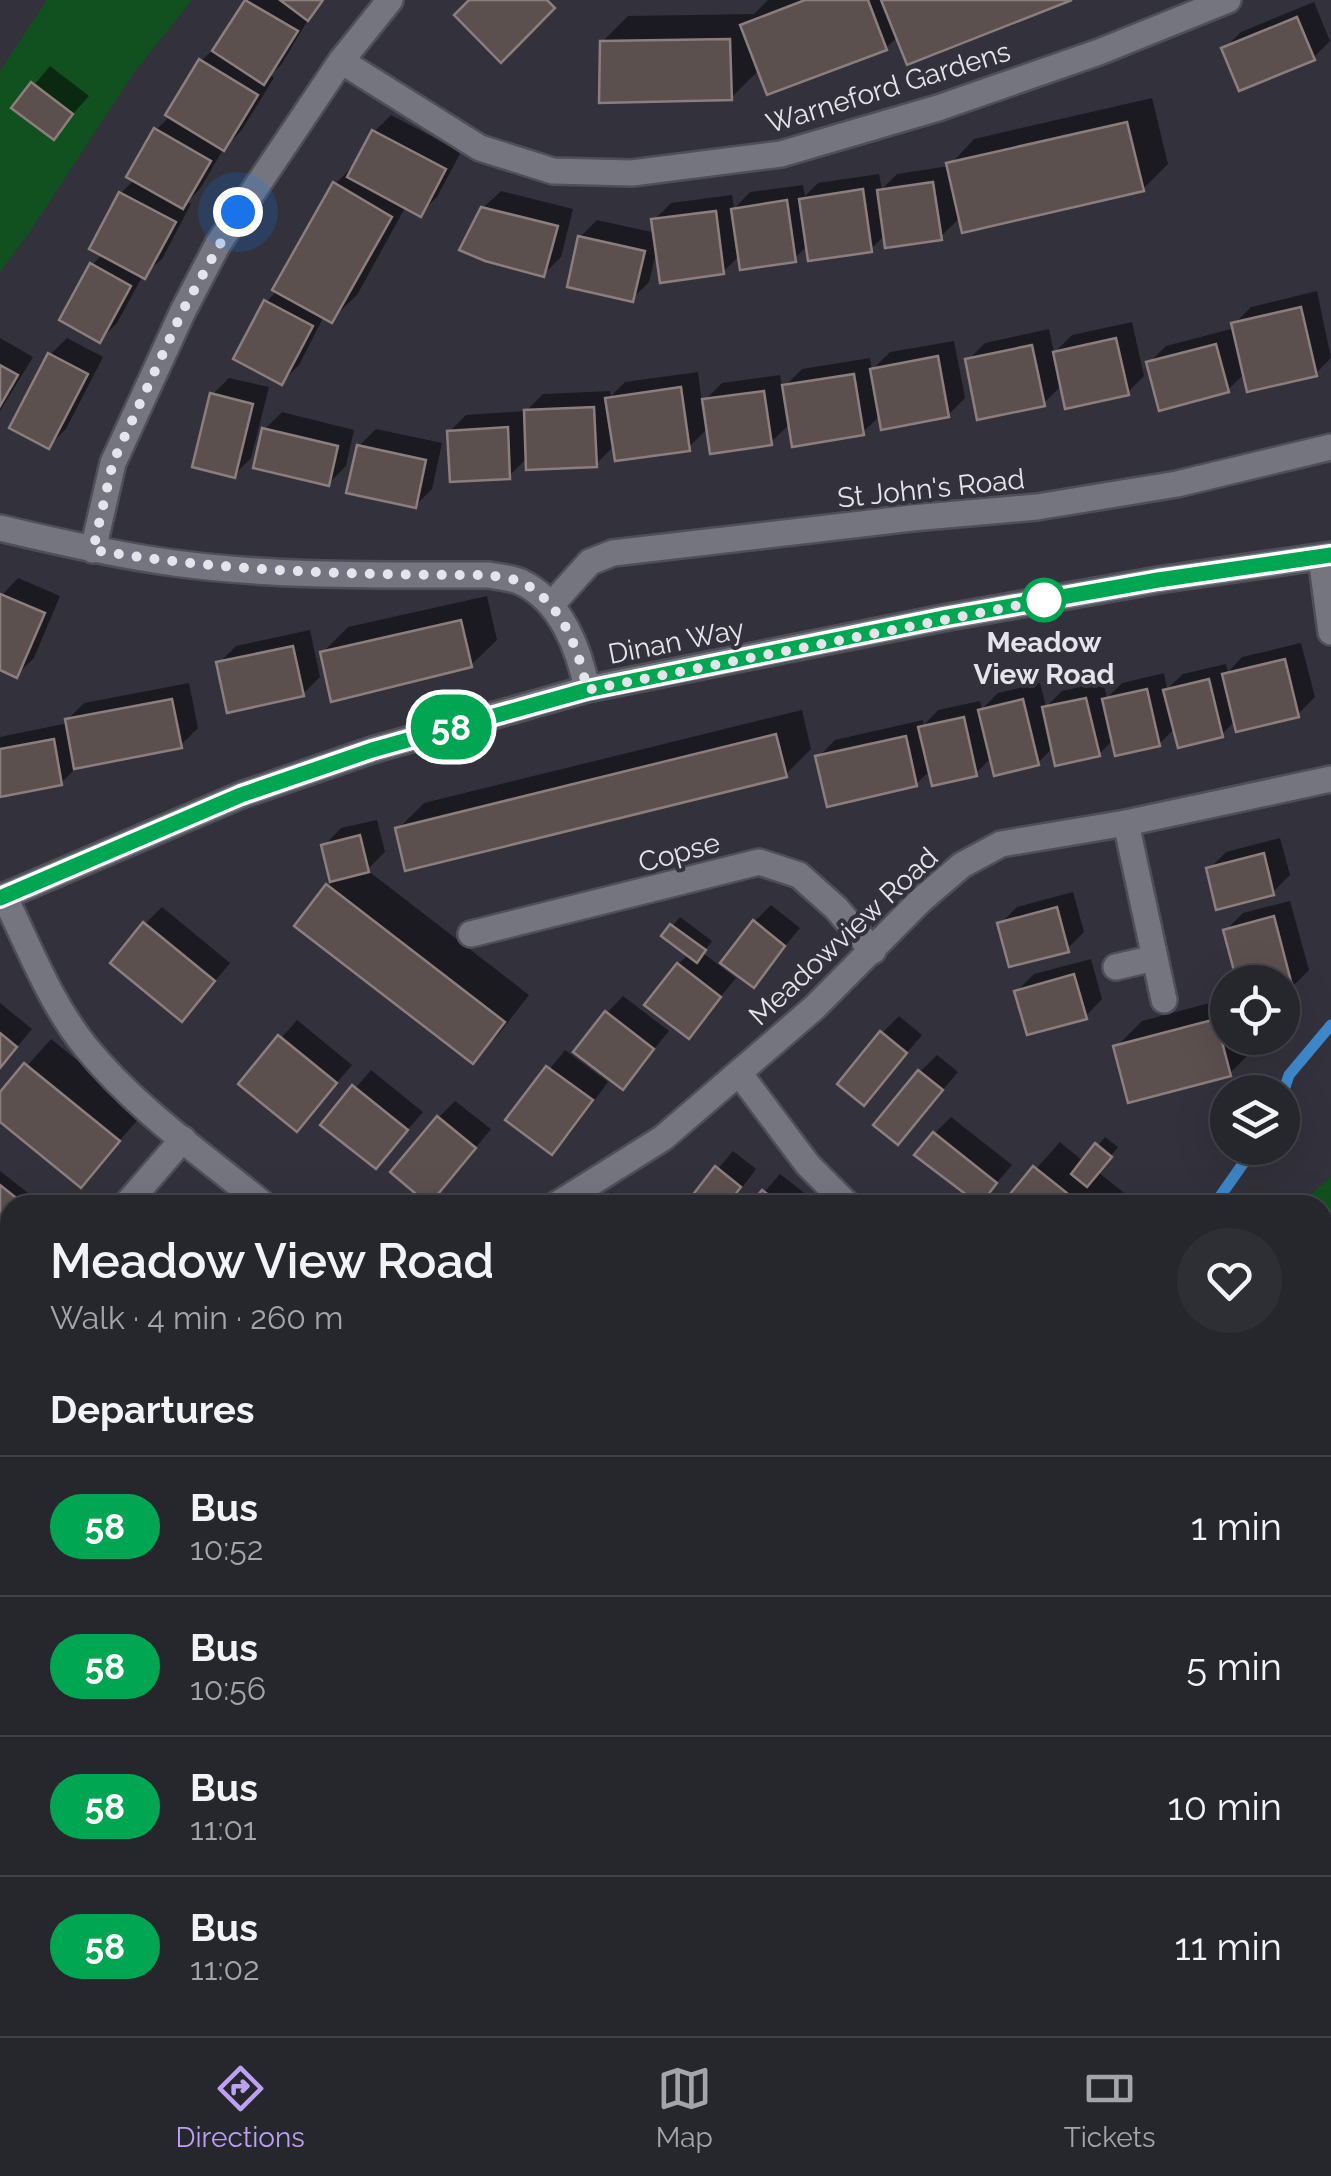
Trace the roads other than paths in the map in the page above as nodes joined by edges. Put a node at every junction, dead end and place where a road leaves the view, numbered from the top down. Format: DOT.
graph roads {
  1 [pos="390,0"];
  2 [pos="1228,0"];
  3 [pos="341,61"];
  4 [pos="1331,447"];
  5 [pos="0,528"];
  6 [pos="93,550"];
  7 [pos="1326,556"];
  8 [pos="552,604"];
  9 [pos="1331,632"];
  10 [pos="587,690"];
  11 [pos="1331,778"];
  12 [pos="1126,823"];
  13 [pos="2,897"];
  14 [pos="472,934"];
  15 [pos="872,950"];
  16 [pos="1154,958"];
  17 [pos="1116,967"];
  18 [pos="1164,1000"];
  19 [pos="739,1074"];
  20 [pos="183,1138"];
  21 [pos="135,1195"];
  22 [pos="252,1195"];
  23 [pos="572,1195"];
  24 [pos="838,1195"];
  1 -- 3 [label="street"];
  2 -- 3 [label="street, Warneford Gardens"];
  3 -- 6 [label="street"];
  4 -- 8 [label="street, St John's Road"];
  5 -- 6 [label="street"];
  6 -- 8 [label="street"];
  7 -- 9 [label="street"];
  7 -- 10 [label="street, Dinan Way"];
  8 -- 10 [label="street"];
  10 -- 13 [label="street, Dinan Way"];
  11 -- 12 [label="street, Meadowview Road"];
  12 -- 15 [label="street, Meadowview Road"];
  12 -- 16 [label="street"];
  13 -- 20 [label="street"];
  14 -- 15 [label="street, Copse"];
  15 -- 19 [label="street, Meadowview Road"];
  16 -- 17 [label="street"];
  16 -- 18 [label="street"];
  19 -- 23 [label="street, Meadowview Road"];
  19 -- 24 [label="street"];
  20 -- 21 [label="street"];
  20 -- 22 [label="street"];
}
